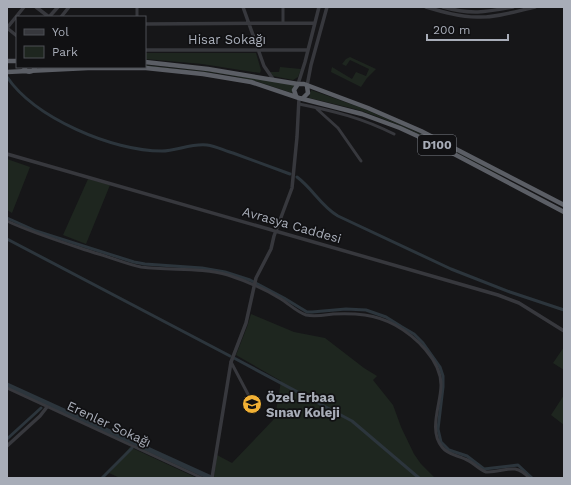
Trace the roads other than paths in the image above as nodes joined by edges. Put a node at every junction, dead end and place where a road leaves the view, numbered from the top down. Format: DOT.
graph roads {
  1 [pos="24,7"];
  2 [pos="36,7"];
  3 [pos="58,7"];
  4 [pos="69,7"];
  5 [pos="243,7"];
  6 [pos="283,7"];
  7 [pos="319,7"];
  8 [pos="327,7"];
  9 [pos="426,7"];
  10 [pos="444,7"];
  11 [pos="513,7"];
  12 [pos="535,7"];
  13 [pos="17,16"];
  14 [pos="48,16"];
  15 [pos="50,16"];
  16 [pos="62,16"];
  17 [pos="16,17"];
  18 [pos="248,23"];
  19 [pos="283,23"];
  20 [pos="315,23"];
  21 [pos="146,24"];
  22 [pos="7,28"];
  23 [pos="16,35"];
  24 [pos="257,49"];
  25 [pos="146,50"];
  26 [pos="308,50"];
  27 [pos="146,62"];
  28 [pos="264,66"];
  29 [pos="24,68"];
  30 [pos="34,68"];
  31 [pos="7,72"];
  32 [pos="30,72"];
  33 [pos="263,75"];
  34 [pos="273,79"];
  35 [pos="298,84"];
  36 [pos="307,86"];
  37 [pos="299,98"];
  38 [pos="299,104"];
  39 [pos="314,107"];
  40 [pos="394,134"];
  41 [pos="7,154"];
  42 [pos="362,161"];
  43 [pos="564,205"];
  44 [pos="564,212"];
  45 [pos="7,221"];
  46 [pos="276,231"];
  47 [pos="254,285"];
  48 [pos="564,331"];
  49 [pos="231,362"];
  50 [pos="7,388"];
  51 [pos="250,398"];
  52 [pos="48,407"];
  53 [pos="7,446"];
  54 [pos="202,478"];
  55 [pos="212,478"];
  56 [pos="529,478"];
  1 -- 13 [label="street"];
  2 -- 14 [label="street"];
  3 -- 15 [label="street"];
  4 -- 16 [label="street"];
  5 -- 18 [label="street"];
  6 -- 19 [label="street"];
  7 -- 20 [label="street"];
  8 -- 36 [label="street"];
  9 -- 12 [label="street"];
  10 -- 11 [label="street"];
  17 -- 22 [label="street"];
  18 -- 19 [label="street"];
  18 -- 21 [label="street"];
  18 -- 24 [label="street"];
  19 -- 20 [label="street"];
  20 -- 26 [label="street"];
  22 -- 23 [label="street"];
  24 -- 25 [label="street, Hisar Sokağı"];
  24 -- 26 [label="street, Hisar Sokağı"];
  24 -- 28 [label="street"];
  26 -- 35 [label="street"];
  27 -- 33 [label="highway"];
  28 -- 33 [label="street"];
  28 -- 34 [label="street"];
  29 -- 32 [label="highway"];
  30 -- 32 [label="highway"];
  31 -- 32 [label="highway, D100"];
  32 -- 37 [label="highway, D100"];
  33 -- 34 [label="highway"];
  34 -- 35 [label="highway"];
  35 -- 36 [label="highway"];
  35 -- 37 [label="highway"];
  36 -- 37 [label="highway"];
  36 -- 43 [label="highway, D100"];
  37 -- 38 [label="street"];
  37 -- 44 [label="highway, D100"];
  38 -- 39 [label="street"];
  38 -- 46 [label="street"];
  39 -- 40 [label="street"];
  39 -- 42 [label="street"];
  41 -- 46 [label="street, Avrasya Caddesi"];
  45 -- 47 [label="street"];
  46 -- 47 [label="street"];
  46 -- 48 [label="street, Avrasya Caddesi"];
  47 -- 49 [label="street"];
  47 -- 56 [label="street"];
  49 -- 51 [label="street"];
  49 -- 55 [label="street"];
  50 -- 52 [label="street, Erenler Sokağı"];
  52 -- 53 [label="street"];
  52 -- 54 [label="street, Erenler Sokağı"];
}
